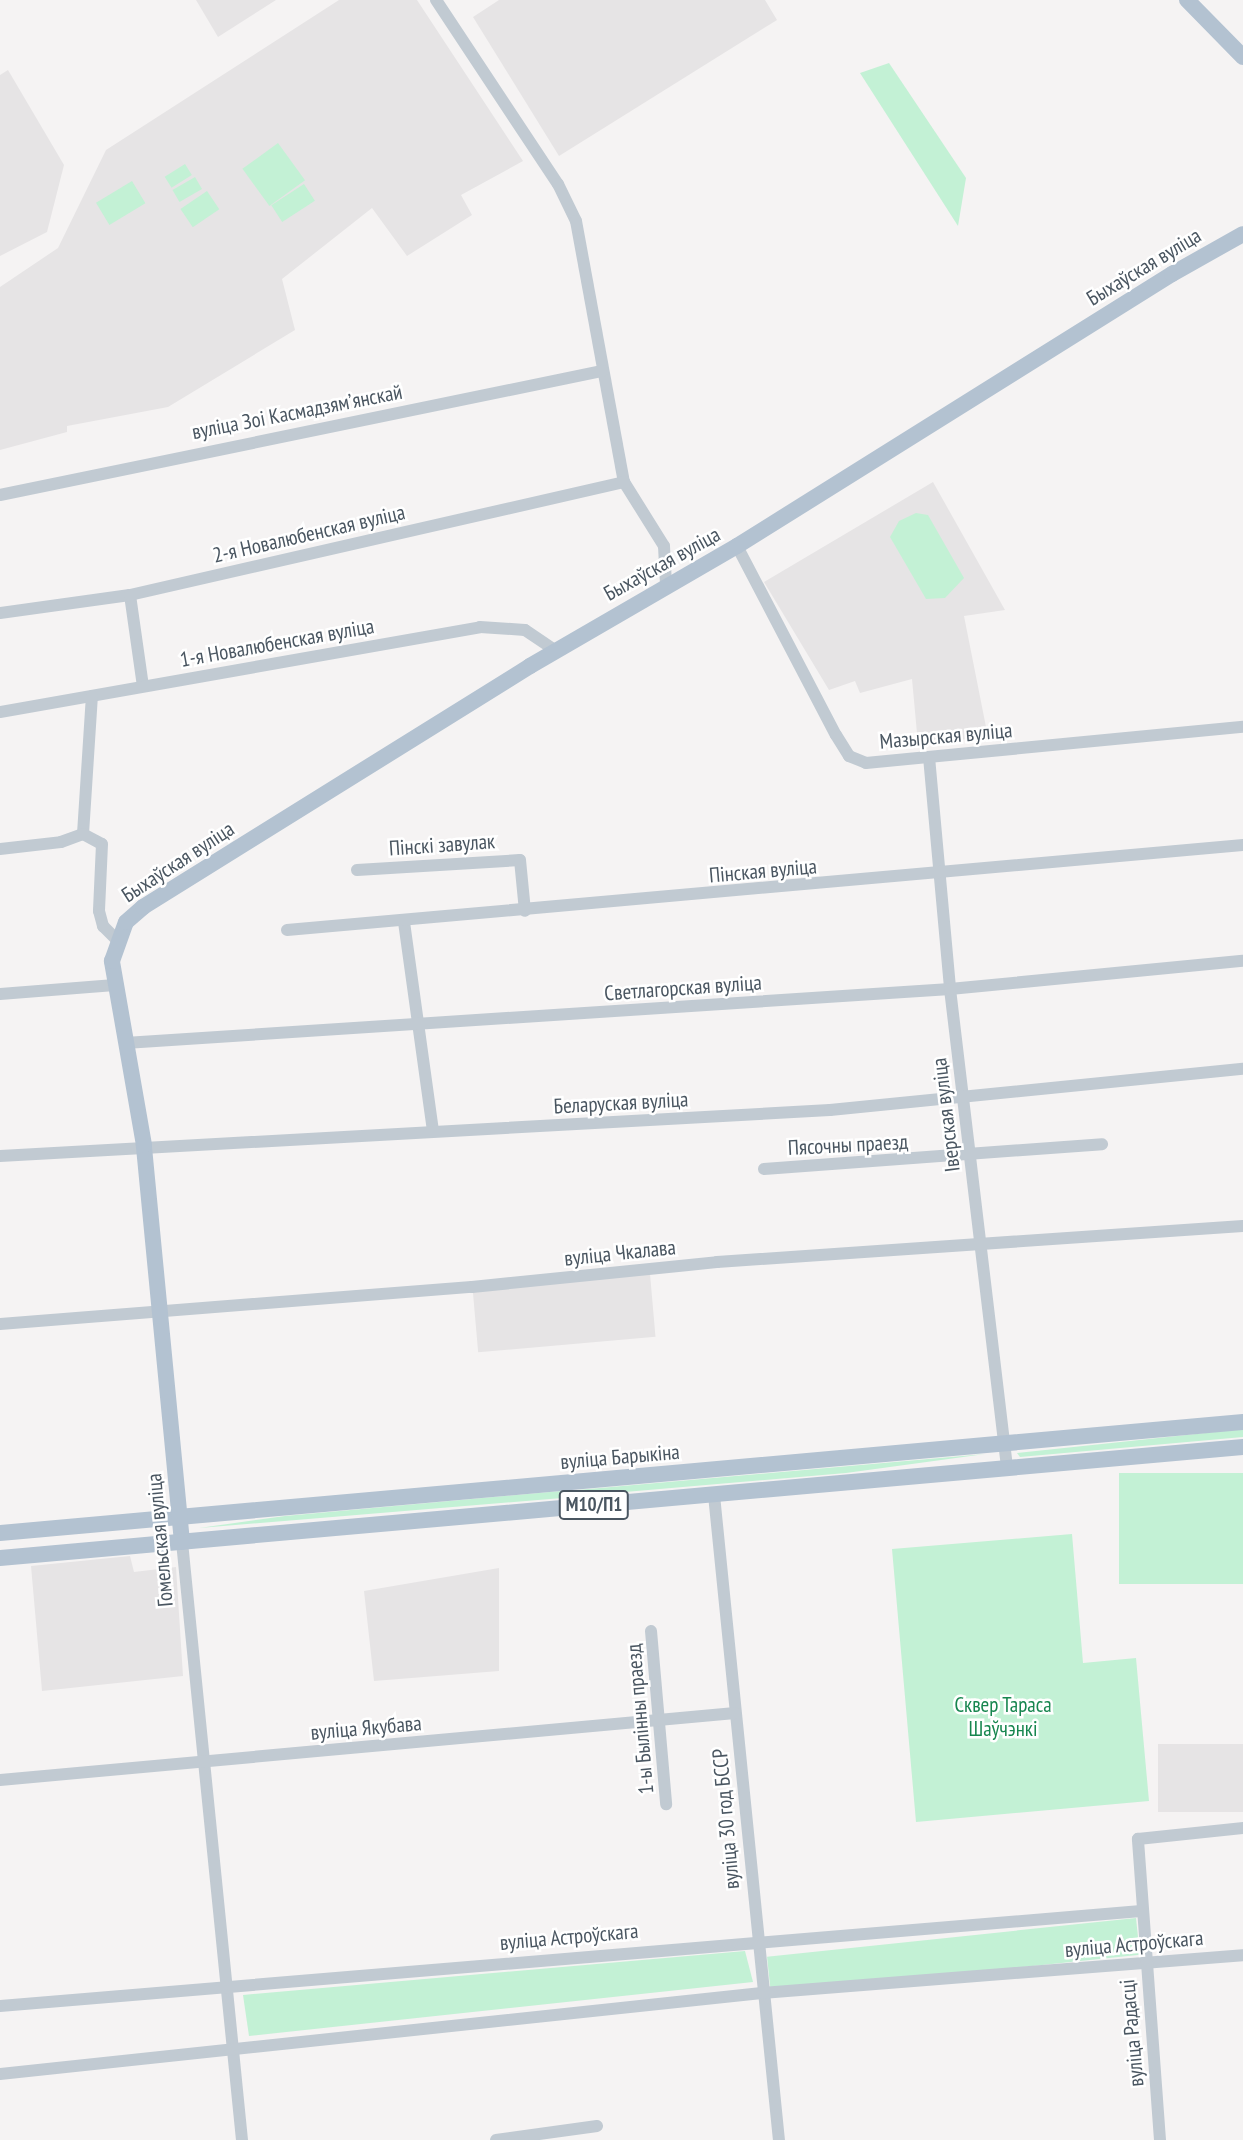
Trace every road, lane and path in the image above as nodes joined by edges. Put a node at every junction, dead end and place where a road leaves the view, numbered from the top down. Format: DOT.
graph roads {
  1 [pos="436,0"];
  2 [pos="1187,0"];
  3 [pos="1243,57"];
  4 [pos="1241,232"];
  5 [pos="602,371"];
  6 [pos="624,482"];
  7 [pos="0,495"];
  8 [pos="737,546"];
  9 [pos="666,584"];
  10 [pos="130,595"];
  11 [pos="0,613"];
  12 [pos="555,650"];
  13 [pos="143,686"];
  14 [pos="92,696"];
  15 [pos="0,712"];
  16 [pos="1243,727"];
  17 [pos="929,757"];
  18 [pos="83,834"];
  19 [pos="1243,845"];
  20 [pos="0,849"];
  21 [pos="357,870"];
  22 [pos="939,874"];
  23 [pos="525,911"];
  24 [pos="404,922"];
  25 [pos="287,930"];
  26 [pos="117,938"];
  27 [pos="1243,961"];
  28 [pos="115,985"];
  29 [pos="950,989"];
  30 [pos="0,994"];
  31 [pos="419,1024"];
  32 [pos="125,1043"];
  33 [pos="1243,1069"];
  34 [pos="965,1096"];
  35 [pos="433,1131"];
  36 [pos="1102,1144"];
  37 [pos="144,1146"];
  38 [pos="0,1156"];
  39 [pos="971,1157"];
  40 [pos="764,1169"];
  41 [pos="1243,1226"];
  42 [pos="980,1245"];
  43 [pos="163,1310"];
  44 [pos="0,1324"];
  45 [pos="1243,1422"];
  46 [pos="1004,1443"];
  47 [pos="1243,1447"];
  48 [pos="1007,1469"];
  49 [pos="715,1495"];
  50 [pos="180,1517"];
  51 [pos="0,1533"];
  52 [pos="182,1542"];
  53 [pos="0,1558"];
  54 [pos="652,1631"];
  55 [pos="735,1713"];
  56 [pos="660,1721"];
  57 [pos="201,1763"];
  58 [pos="0,1780"];
  59 [pos="666,1804"];
  60 [pos="1243,1828"];
  61 [pos="1141,1911"];
  62 [pos="757,1941"];
  63 [pos="1243,1955"];
  64 [pos="1146,1962"];
  65 [pos="227,1984"];
  66 [pos="762,1993"];
  67 [pos="0,2006"];
  68 [pos="235,2049"];
  69 [pos="0,2074"];
  70 [pos="597,2126"];
  71 [pos="242,2140"];
  72 [pos="496,2140"];
  73 [pos="779,2140"];
  74 [pos="1160,2140"];
  1 -- 5 [label="street"];
  2 -- 3 [label="main road"];
  4 -- 8 [label="main road, Быхаўская вуліца"];
  5 -- 6 [label="street"];
  5 -- 7 [label="street, вуліца Зоі Касмадзямʼянскай"];
  6 -- 9 [label="street"];
  6 -- 10 [label="street, 2-я Новалюбенская вуліца"];
  8 -- 9 [label="main road, Быхаўская вуліца"];
  8 -- 17 [label="street, Мазырская вуліца"];
  9 -- 12 [label="main road, Быхаўская вуліца"];
  10 -- 11 [label="street, 2-я Новалюбенская вуліца"];
  10 -- 13 [label="street"];
  12 -- 13 [label="street, 1-я Новалюбенская вуліца"];
  12 -- 26 [label="main road, Быхаўская вуліца"];
  13 -- 14 [label="street, 1-я Новалюбенская вуліца"];
  14 -- 15 [label="street, 1-я Новалюбенская вуліца"];
  14 -- 18 [label="street"];
  16 -- 17 [label="street, Мазырская вуліца"];
  17 -- 22 [label="street, Іверская вуліца"];
  18 -- 20 [label="street"];
  18 -- 26 [label="street"];
  19 -- 22 [label="street, Пінская вуліца"];
  21 -- 23 [label="street, Пінскі завулак"];
  22 -- 23 [label="street, Пінская вуліца"];
  22 -- 29 [label="street, Іверская вуліца"];
  23 -- 24 [label="street, Пінская вуліца"];
  24 -- 25 [label="street, Пінская вуліца"];
  24 -- 31 [label="street"];
  26 -- 28 [label="main road, Гомельская вуліца"];
  27 -- 29 [label="street, Светлагорская вуліца"];
  28 -- 30 [label="street"];
  28 -- 32 [label="main road, Гомельская вуліца"];
  29 -- 31 [label="street, Светлагорская вуліца"];
  29 -- 34 [label="street, Іверская вуліца"];
  31 -- 32 [label="street, Светлагорская вуліца"];
  31 -- 35 [label="street"];
  32 -- 37 [label="main road, Гомельская вуліца"];
  33 -- 34 [label="street, Беларуская вуліца"];
  34 -- 35 [label="street, Беларуская вуліца"];
  34 -- 39 [label="street, Іверская вуліца"];
  35 -- 37 [label="street, Беларуская вуліца"];
  36 -- 39 [label="street, Пясочны праезд"];
  37 -- 38 [label="street, Беларуская вуліца"];
  37 -- 43 [label="main road, Гомельская вуліца"];
  39 -- 40 [label="street, Пясочны праезд"];
  39 -- 42 [label="street, Іверская вуліца"];
  41 -- 42 [label="street, вуліца Чкалава"];
  42 -- 43 [label="street, вуліца Чкалава"];
  42 -- 46 [label="street, Іверская вуліца"];
  43 -- 44 [label="street, вуліца Чкалава"];
  43 -- 50 [label="main road, Гомельская вуліца"];
  45 -- 46 [label="main road, вуліца Барыкіна / М10/П1"];
  46 -- 48 [label="street, Іверская вуліца"];
  46 -- 50 [label="main road, вуліца Барыкіна / М10/П1"];
  47 -- 48 [label="main road, М10/П1"];
  48 -- 49 [label="main road, М10/П1"];
  49 -- 52 [label="main road, М10/П1"];
  49 -- 55 [label="street, вуліца 30 год БССР"];
  50 -- 51 [label="main road, вуліца Барыкіна / М10/П1"];
  50 -- 52 [label="main road, Гомельская вуліца"];
  52 -- 53 [label="main road, М10/П1"];
  52 -- 57 [label="street, Гомельская вуліца"];
  54 -- 56 [label="street, 1-ы Былінны праезд"];
  55 -- 56 [label="street, вуліца Якубава"];
  55 -- 62 [label="street, вуліца 30 год БССР"];
  56 -- 57 [label="street, вуліца Якубава"];
  56 -- 59 [label="street, 1-ы Былінны праезд"];
  57 -- 58 [label="street, вуліца Якубава"];
  57 -- 65 [label="street, Гомельская вуліца"];
  60 -- 61 [label="street, вуліца Радасці"];
  61 -- 62 [label="street, вуліца Астроўскага"];
  61 -- 64 [label="street, вуліца Радасці"];
  62 -- 65 [label="street, вуліца Астроўскага"];
  62 -- 66 [label="street, вуліца 30 год БССР"];
  63 -- 64 [label="street, вуліца Астроўскага"];
  64 -- 66 [label="street, вуліца Астроўскага"];
  64 -- 74 [label="street, вуліца Радасці"];
  65 -- 67 [label="street, вуліца Астроўскага"];
  65 -- 68 [label="street, Гомельская вуліца"];
  66 -- 68 [label="street, вуліца Астроўскага"];
  66 -- 73 [label="street, вуліца 30 год БССР"];
  68 -- 69 [label="street, вуліца Астроўскага"];
  68 -- 71 [label="street, Гомельская вуліца"];
  70 -- 72 [label="street"];
}
